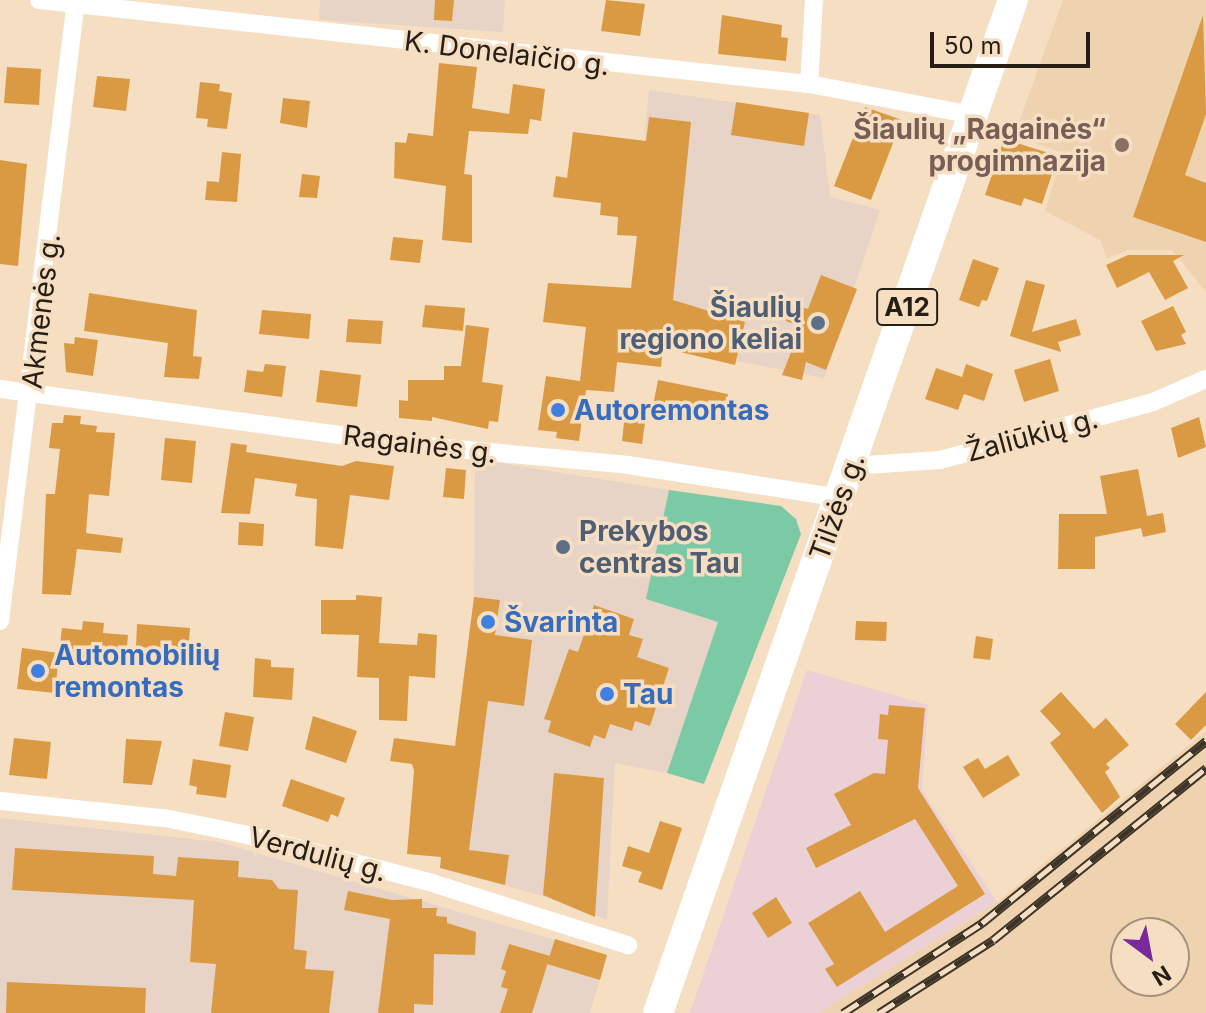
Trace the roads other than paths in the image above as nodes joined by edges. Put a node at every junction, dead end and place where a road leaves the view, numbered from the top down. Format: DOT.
graph roads {
  1 [pos="39,0"];
  2 [pos="814,0"];
  3 [pos="1013,0"];
  4 [pos="76,2"];
  5 [pos="809,84"];
  6 [pos="973,115"];
  7 [pos="1206,379"];
  8 [pos="0,389"];
  9 [pos="31,392"];
  10 [pos="851,466"];
  11 [pos="841,498"];
  12 [pos="0,621"];
  13 [pos="0,801"];
  14 [pos="628,945"];
  15 [pos="658,1013"];
  1 -- 4 [label="street, K. Donelaičio g."];
  2 -- 5 [label="street"];
  3 -- 6 [label="highway, Tilžės g. / A12"];
  4 -- 5 [label="street, K. Donelaičio g."];
  4 -- 9 [label="street, Akmenės g."];
  5 -- 6 [label="street, K. Donelaičio g."];
  6 -- 10 [label="highway, Tilžės g. / A12"];
  7 -- 10 [label="street, Žaliūkių g."];
  8 -- 9 [label="street, Ragainės g."];
  9 -- 11 [label="street, Ragainės g."];
  9 -- 12 [label="street, Akmenės g."];
  10 -- 11 [label="highway, Tilžės g. / A12"];
  11 -- 15 [label="highway, Tilžės g. / A12"];
  13 -- 14 [label="street, Verdulių g."];
}
